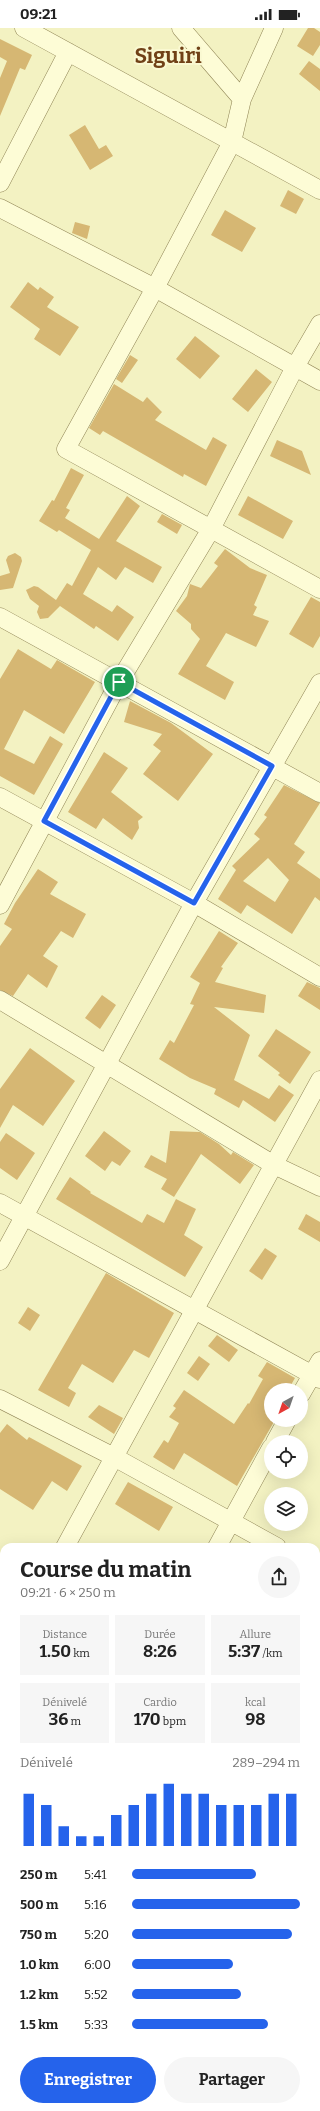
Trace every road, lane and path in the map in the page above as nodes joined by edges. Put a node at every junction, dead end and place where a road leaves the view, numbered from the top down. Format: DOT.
graph roads {
  1 [pos="24,28"];
  2 [pos="181,28"];
  3 [pos="274,28"];
  4 [pos="68,52"];
  5 [pos="242,100"];
  6 [pos="232,142"];
  7 [pos="0,183"];
  8 [pos="320,190"];
  9 [pos="0,208"];
  10 [pos="155,288"];
  11 [pos="320,324"];
  12 [pos="295,367"];
  13 [pos="320,381"];
  14 [pos="211,529"];
  15 [pos="320,589"];
  16 [pos="0,617"];
  17 [pos="119,682"];
  18 [pos="320,683"];
  19 [pos="272,766"];
  20 [pos="320,793"];
  21 [pos="0,797"];
  22 [pos="44,821"];
  23 [pos="194,903"];
  24 [pos="0,905"];
  25 [pos="320,977"];
  26 [pos="0,1000"];
  27 [pos="107,1064"];
  28 [pos="320,1080"];
  29 [pos="274,1165"];
  30 [pos="320,1187"];
  31 [pos="0,1203"];
  32 [pos="24,1216"];
  33 [pos="0,1261"];
  34 [pos="195,1311"];
  35 [pos="317,1372"];
  36 [pos="308,1384"];
  37 [pos="0,1399"];
  38 [pos="114,1457"];
  39 [pos="264,1461"];
  40 [pos="230,1522"];
  41 [pos="67,1543"];
  42 [pos="219,1543"];
  43 [pos="269,1543"];
  1 -- 4 [label="street"];
  2 -- 5 [label="street"];
  3 -- 5 [label="street"];
  4 -- 6 [label="street"];
  4 -- 7 [label="street"];
  5 -- 6 [label="street"];
  6 -- 8 [label="street"];
  6 -- 10 [label="street"];
  9 -- 10 [label="street"];
  10 -- 12 [label="street"];
  10 -- 14 [label="street"];
  11 -- 12 [label="street"];
  12 -- 13 [label="street"];
  12 -- 14 [label="street"];
  14 -- 15 [label="street"];
  14 -- 17 [label="street"];
  16 -- 17 [label="street"];
  17 -- 19 [label="street"];
  17 -- 22 [label="street"];
  18 -- 19 [label="street"];
  19 -- 20 [label="street"];
  19 -- 23 [label="street"];
  21 -- 22 [label="street"];
  22 -- 23 [label="street"];
  22 -- 24 [label="street"];
  23 -- 25 [label="street"];
  23 -- 27 [label="street"];
  26 -- 27 [label="street"];
  27 -- 29 [label="street"];
  27 -- 32 [label="street"];
  28 -- 29 [label="street"];
  29 -- 30 [label="street"];
  29 -- 34 [label="street"];
  31 -- 32 [label="street"];
  32 -- 33 [label="street"];
  32 -- 34 [label="street"];
  34 -- 35 [label="street"];
  34 -- 38 [label="street"];
  35 -- 36 [label="street"];
  37 -- 38 [label="street"];
  38 -- 40 [label="street"];
  38 -- 41 [label="street"];
  39 -- 40 [label="street"];
  40 -- 42 [label="street"];
  40 -- 43 [label="street"];
}
